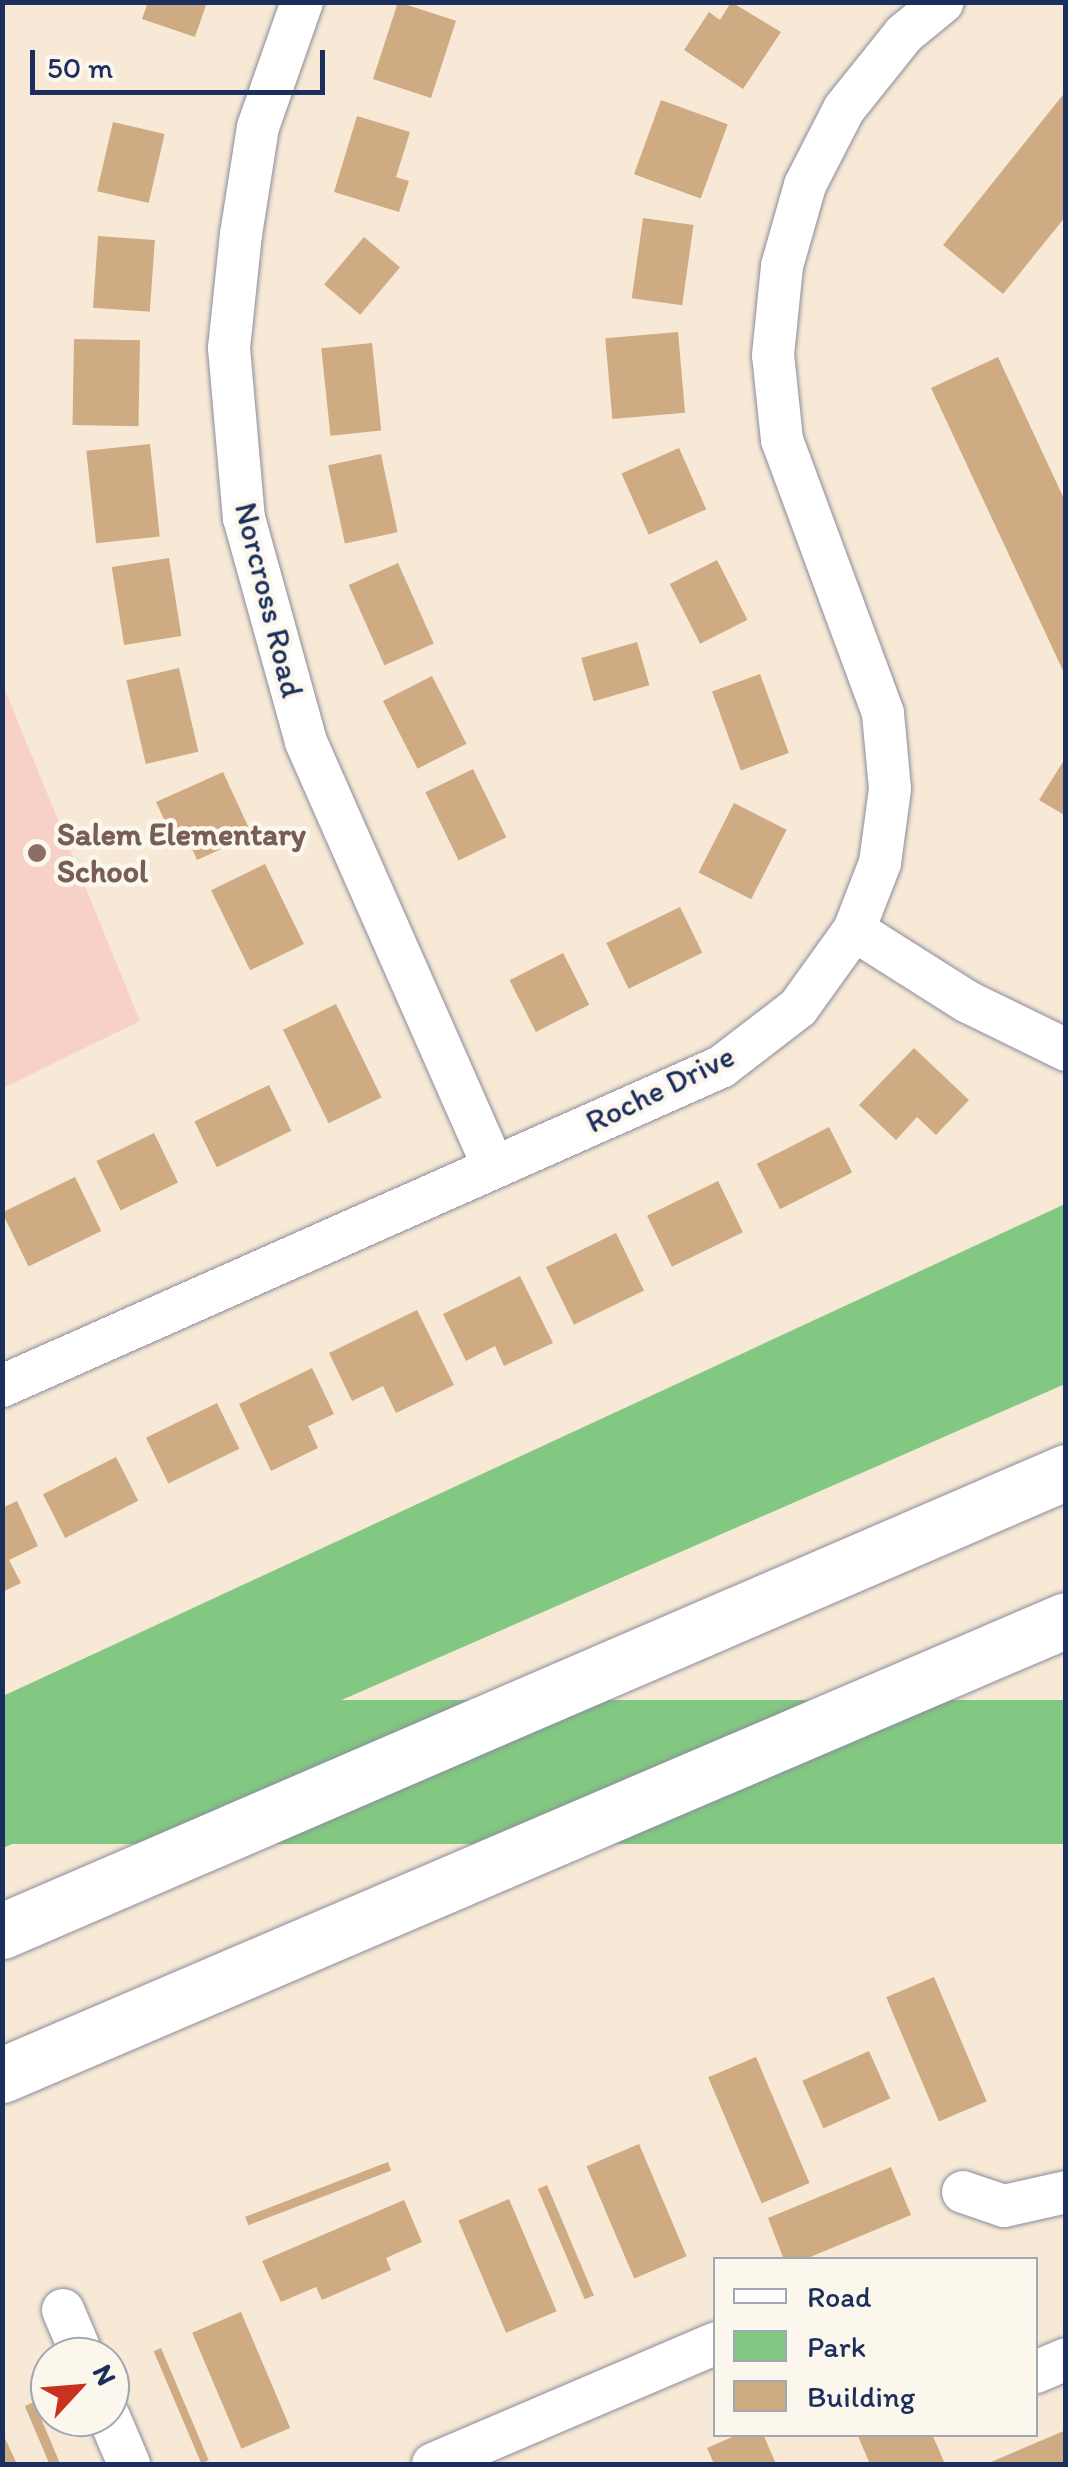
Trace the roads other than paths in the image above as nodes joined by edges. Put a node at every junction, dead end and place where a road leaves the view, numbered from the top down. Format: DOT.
graph roads {
  1 [pos="302,2"];
  2 [pos="943,2"];
  3 [pos="854,930"];
  4 [pos="1066,1050"];
  5 [pos="493,1166"];
  6 [pos="2,1386"];
  7 [pos="1066,1472"];
  8 [pos="1066,1620"];
  9 [pos="2,1931"];
  10 [pos="2,2075"];
  11 [pos="964,2192"];
  12 [pos="1066,2192"];
  13 [pos="63,2310"];
  14 [pos="74,2337"];
  15 [pos="713,2344"];
  16 [pos="1066,2359"];
  17 [pos="1038,2371"];
  18 [pos="118,2437"];
  19 [pos="129,2464"];
  20 [pos="434,2464"];
  1 -- 5 [label="street, Norcross Road"];
  2 -- 3 [label="street, Roche Drive"];
  3 -- 4 [label="street"];
  3 -- 5 [label="street, Roche Drive"];
  5 -- 6 [label="street, Roche Drive"];
  7 -- 9 [label="highway"];
  8 -- 10 [label="highway"];
  11 -- 12 [label="street"];
  13 -- 14 [label="street"];
  15 -- 20 [label="street"];
  16 -- 17 [label="street"];
  18 -- 19 [label="street"];
}
